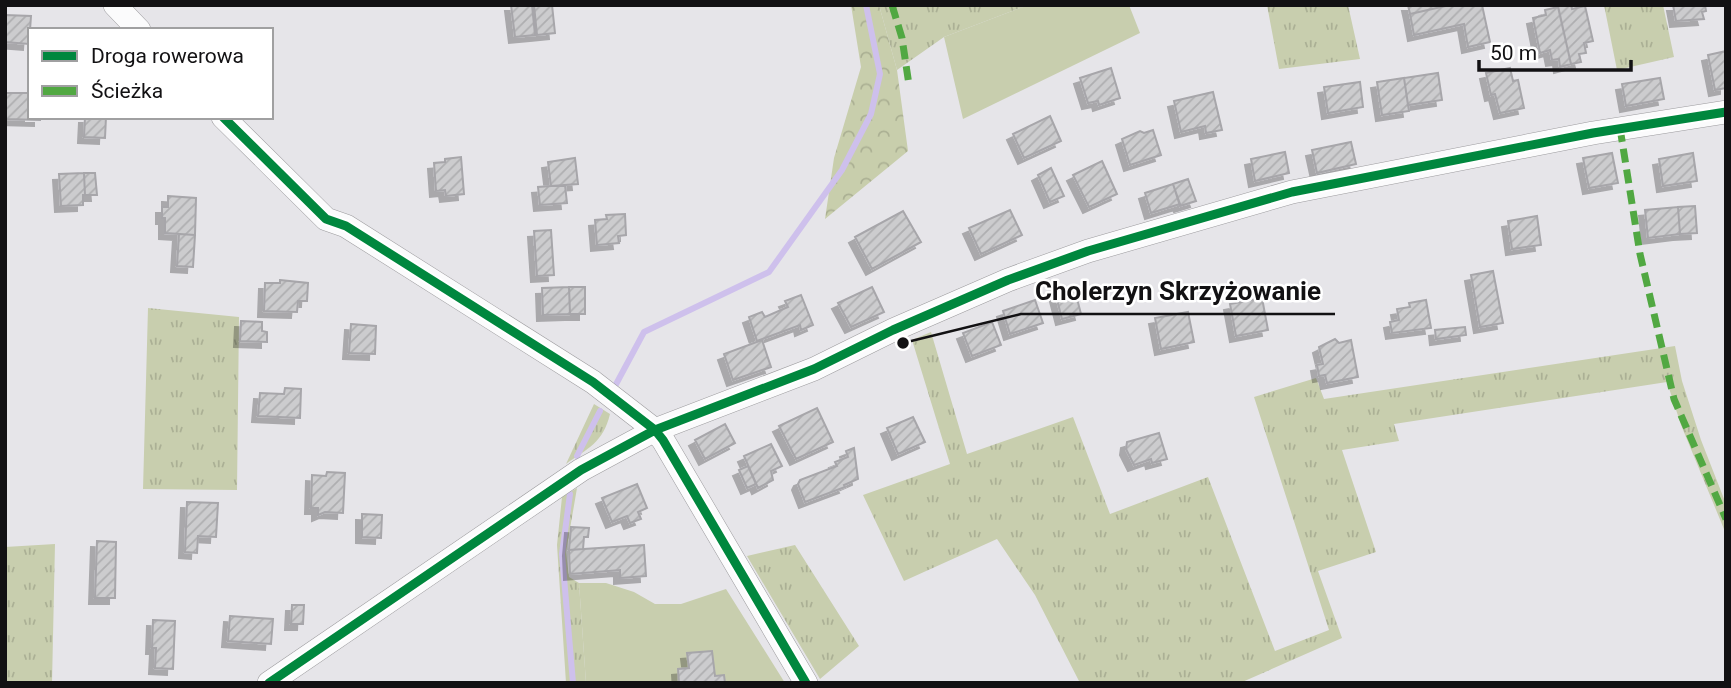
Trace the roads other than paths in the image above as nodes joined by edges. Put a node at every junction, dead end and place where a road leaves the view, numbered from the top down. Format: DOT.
graph roads {
  1 [pos="115,5"];
  2 [pos="137,28"];
  3 [pos="1726,112"];
  4 [pos="225,119"];
  5 [pos="655,430"];
  6 [pos="269,683"];
  7 [pos="806,683"];
  1 -- 2 [label="street"];
  3 -- 5 [label="street"];
  4 -- 5 [label="street"];
  5 -- 6 [label="street"];
  5 -- 7 [label="street"];
}
